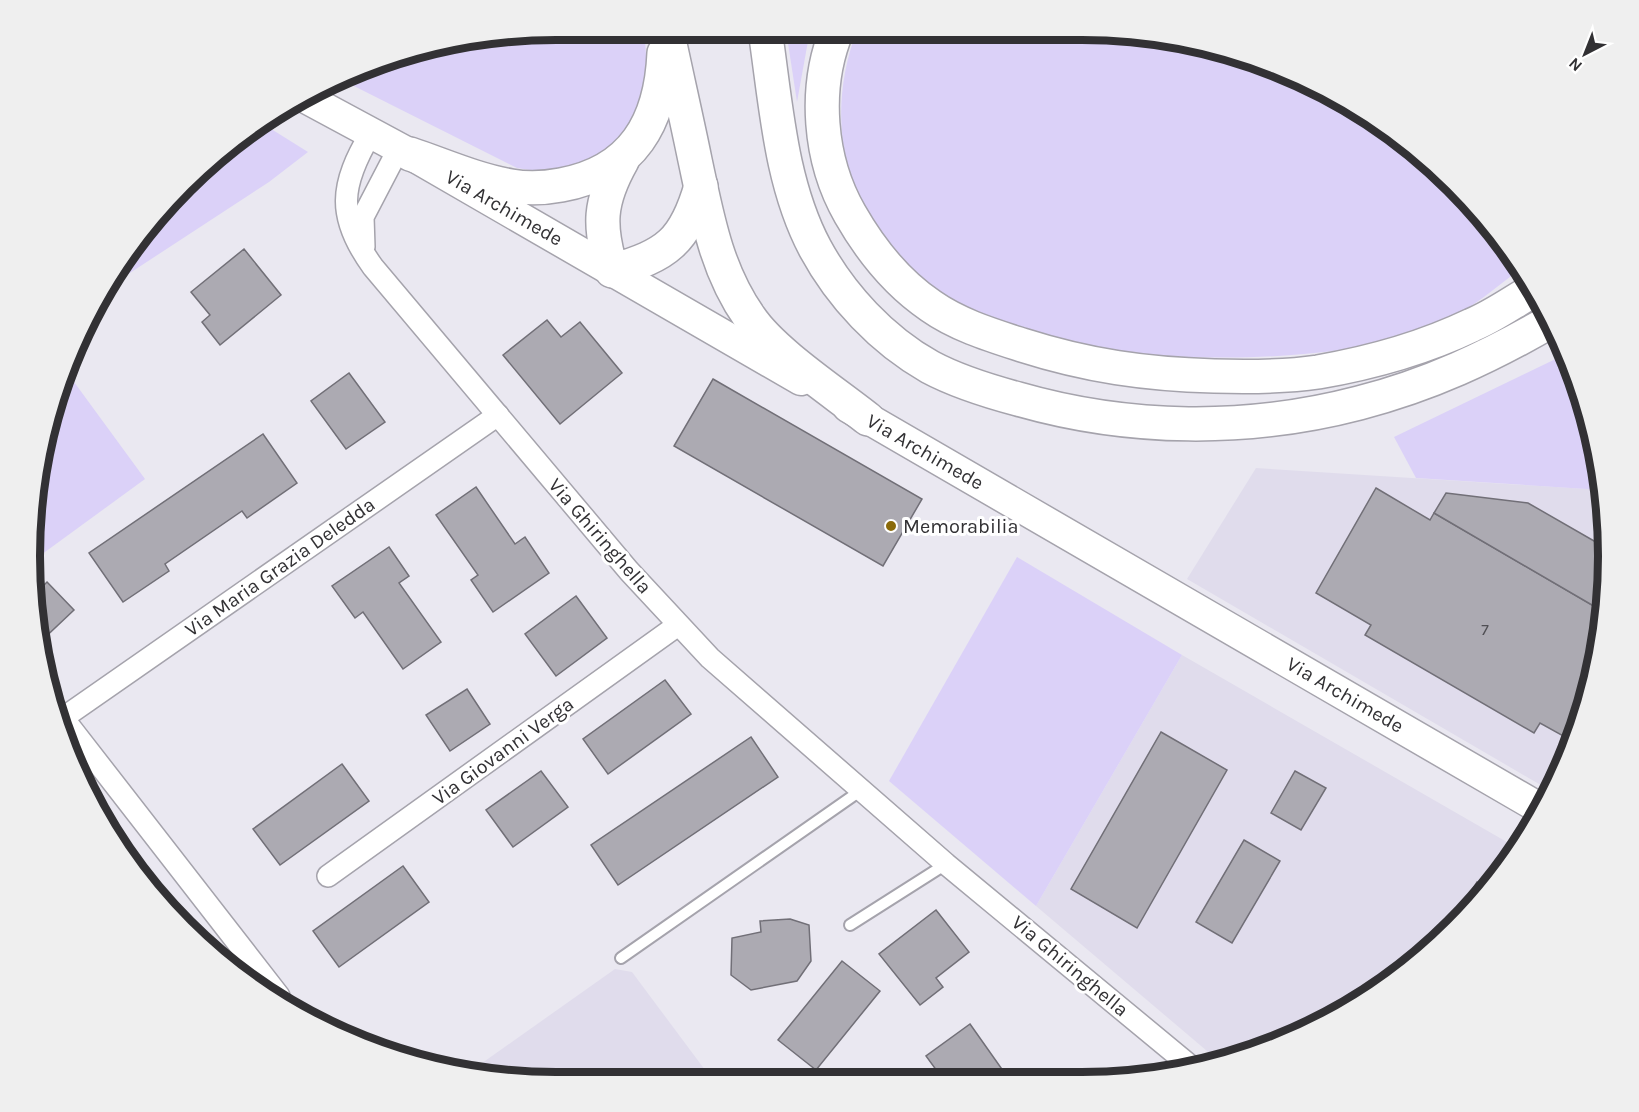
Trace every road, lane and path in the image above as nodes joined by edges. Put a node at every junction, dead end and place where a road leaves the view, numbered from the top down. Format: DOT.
graph roads {
  1 [pos="665,40"];
  2 [pos="668,40"];
  3 [pos="766,40"];
  4 [pos="834,40"];
  5 [pos="313,102"];
  6 [pos="371,133"];
  7 [pos="405,151"];
  8 [pos="622,160"];
  9 [pos="700,186"];
  10 [pos="365,256"];
  11 [pos="612,271"];
  12 [pos="1527,294"];
  13 [pos="1543,325"];
  14 [pos="498,415"];
  15 [pos="868,419"];
  16 [pos="678,625"];
  17 [pos="66,716"];
  18 [pos="70,727"];
  19 [pos="860,791"];
  20 [pos="1534,805"];
  21 [pos="946,864"];
  22 [pos="328,876"];
  23 [pos="850,925"];
  24 [pos="621,958"];
  25 [pos="271,986"];
  26 [pos="1185,1062"];
  1 -- 8 [label="main road"];
  2 -- 9 [label="main road"];
  3 -- 13 [label="main road"];
  4 -- 12 [label="main road"];
  5 -- 6 [label="street, Via Archimede"];
  6 -- 7 [label="street, Via Archimede"];
  6 -- 10 [label="street, Via Ghiringhella"];
  7 -- 8 [label="main road"];
  7 -- 10 [label="street"];
  7 -- 11 [label="street, Via Archimede"];
  8 -- 11 [label="main road"];
  9 -- 11 [label="main road"];
  9 -- 15 [label="main road"];
  10 -- 14 [label="street, Via Ghiringhella"];
  11 -- 15 [label="street, Via Archimede"];
  14 -- 16 [label="street, Via Ghiringhella"];
  14 -- 17 [label="street, Via Maria Grazia Deledda"];
  15 -- 20 [label="street, Via Archimede"];
  16 -- 19 [label="street, Via Ghiringhella"];
  16 -- 22 [label="street, Via Giovanni Verga"];
  18 -- 25 [label="street, Via Maria Grazia Deledda"];
  19 -- 21 [label="street, Via Ghiringhella"];
  19 -- 24 [label="lane"];
  21 -- 23 [label="lane"];
  21 -- 26 [label="street, Via Ghiringhella"];
}
